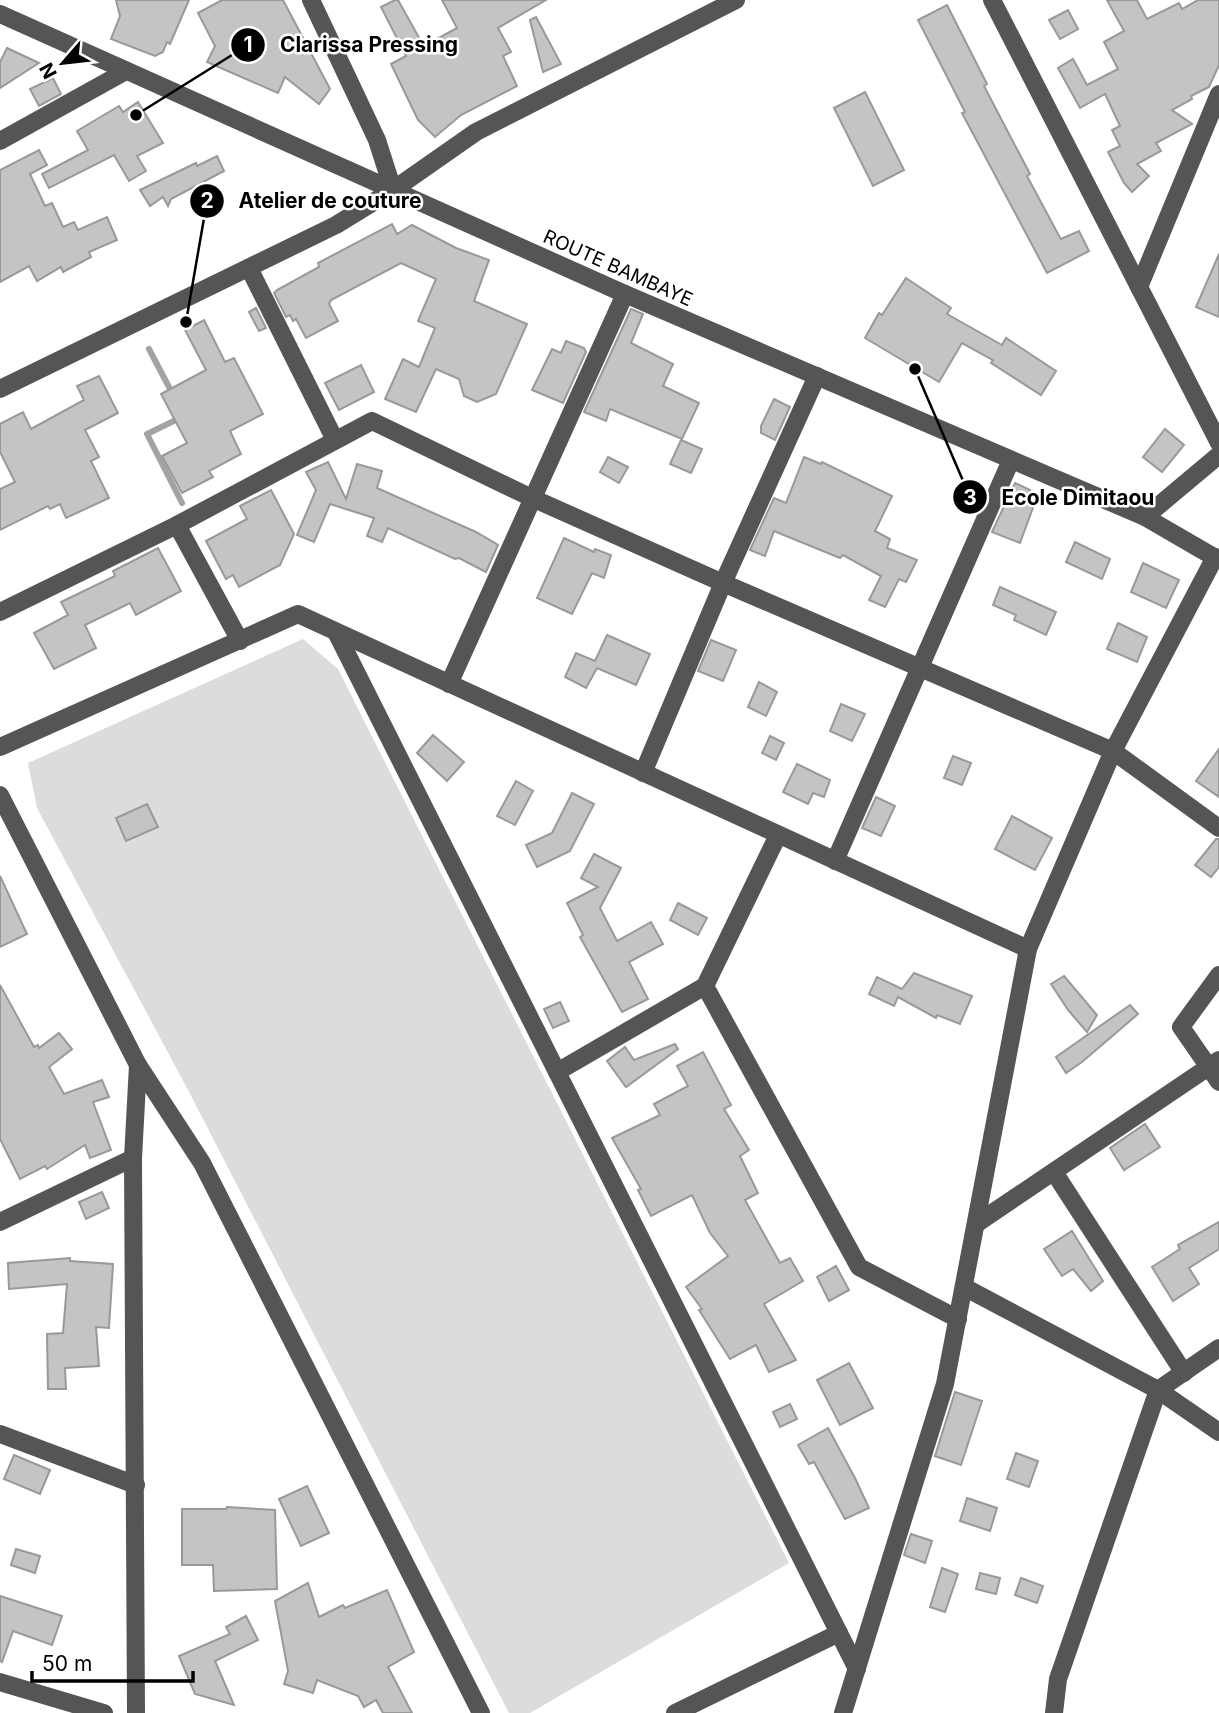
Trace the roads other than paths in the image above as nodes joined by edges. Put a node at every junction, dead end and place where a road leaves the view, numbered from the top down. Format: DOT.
graph roads {
  1 [pos="311,0"];
  2 [pos="736,0"];
  3 [pos="992,0"];
  4 [pos="0,14"];
  5 [pos="126,71"];
  6 [pos="1219,94"];
  7 [pos="0,141"];
  8 [pos="393,190"];
  9 [pos="249,268"];
  10 [pos="1139,287"];
  11 [pos="625,295"];
  12 [pos="817,376"];
  13 [pos="0,389"];
  14 [pos="335,440"];
  15 [pos="1219,443"];
  16 [pos="1219,455"];
  17 [pos="1012,460"];
  18 [pos="532,498"];
  19 [pos="1145,517"];
  20 [pos="177,525"];
  21 [pos="1217,559"];
  22 [pos="723,583"];
  23 [pos="0,612"];
  24 [pos="336,632"];
  25 [pos="240,641"];
  26 [pos="920,667"];
  27 [pos="449,684"];
  28 [pos="0,747"];
  29 [pos="1113,751"];
  30 [pos="643,773"];
  31 [pos="0,795"];
  32 [pos="1219,828"];
  33 [pos="778,835"];
  34 [pos="835,861"];
  35 [pos="1028,950"];
  36 [pos="1219,975"];
  37 [pos="705,986"];
  38 [pos="138,1065"];
  39 [pos="1216,1070"];
  40 [pos="557,1072"];
  41 [pos="133,1158"];
  42 [pos="1054,1172"];
  43 [pos="0,1222"];
  44 [pos="975,1224"];
  45 [pos="964,1287"];
  46 [pos="958,1319"];
  47 [pos="1219,1348"];
  48 [pos="1184,1373"];
  49 [pos="1158,1390"];
  50 [pos="1219,1432"];
  51 [pos="0,1434"];
  52 [pos="136,1486"];
  53 [pos="839,1633"];
  54 [pos="857,1669"];
  55 [pos="0,1682"];
  56 [pos="104,1713"];
  57 [pos="135,1713"];
  58 [pos="481,1713"];
  59 [pos="675,1713"];
  60 [pos="843,1713"];
  61 [pos="1054,1713"];
  1 -- 8 [label="street"];
  2 -- 8 [label="street"];
  3 -- 10 [label="street"];
  4 -- 5 [label="street, ROUTE BAMBAYE"];
  5 -- 7 [label="street"];
  5 -- 8 [label="street, ROUTE BAMBAYE"];
  6 -- 10 [label="street"];
  8 -- 9 [label="street"];
  8 -- 11 [label="street, ROUTE BAMBAYE"];
  9 -- 13 [label="street"];
  9 -- 14 [label="street"];
  10 -- 15 [label="street"];
  11 -- 12 [label="street, ROUTE BAMBAYE"];
  11 -- 18 [label="street"];
  12 -- 17 [label="street, ROUTE BAMBAYE"];
  12 -- 22 [label="street"];
  14 -- 18 [label="street"];
  14 -- 20 [label="street"];
  16 -- 19 [label="street"];
  17 -- 19 [label="street, ROUTE BAMBAYE"];
  17 -- 26 [label="street"];
  18 -- 22 [label="street"];
  18 -- 27 [label="street"];
  19 -- 21 [label="street, ROUTE BAMBAYE"];
  20 -- 23 [label="street"];
  20 -- 25 [label="street"];
  21 -- 29 [label="street"];
  22 -- 26 [label="street"];
  22 -- 30 [label="street"];
  24 -- 25 [label="street"];
  24 -- 27 [label="street"];
  24 -- 40 [label="street"];
  25 -- 28 [label="street"];
  26 -- 29 [label="street"];
  26 -- 34 [label="street"];
  27 -- 30 [label="street"];
  29 -- 32 [label="street"];
  29 -- 35 [label="street"];
  30 -- 33 [label="street"];
  31 -- 38 [label="street"];
  33 -- 34 [label="street"];
  33 -- 37 [label="street"];
  34 -- 35 [label="street"];
  35 -- 44 [label="street"];
  36 -- 39 [label="street"];
  37 -- 40 [label="street"];
  37 -- 46 [label="street"];
  38 -- 41 [label="street"];
  38 -- 58 [label="street"];
  39 -- 42 [label="street"];
  40 -- 53 [label="street"];
  41 -- 43 [label="street"];
  41 -- 52 [label="street"];
  42 -- 44 [label="street"];
  42 -- 48 [label="street"];
  44 -- 45 [label="street"];
  45 -- 46 [label="street"];
  45 -- 49 [label="street"];
  46 -- 54 [label="street"];
  47 -- 48 [label="street"];
  48 -- 49 [label="street"];
  49 -- 50 [label="street"];
  49 -- 61 [label="street"];
  51 -- 52 [label="street"];
  52 -- 57 [label="street"];
  53 -- 54 [label="street"];
  53 -- 59 [label="street"];
  54 -- 60 [label="street"];
  55 -- 56 [label="street"];
}
